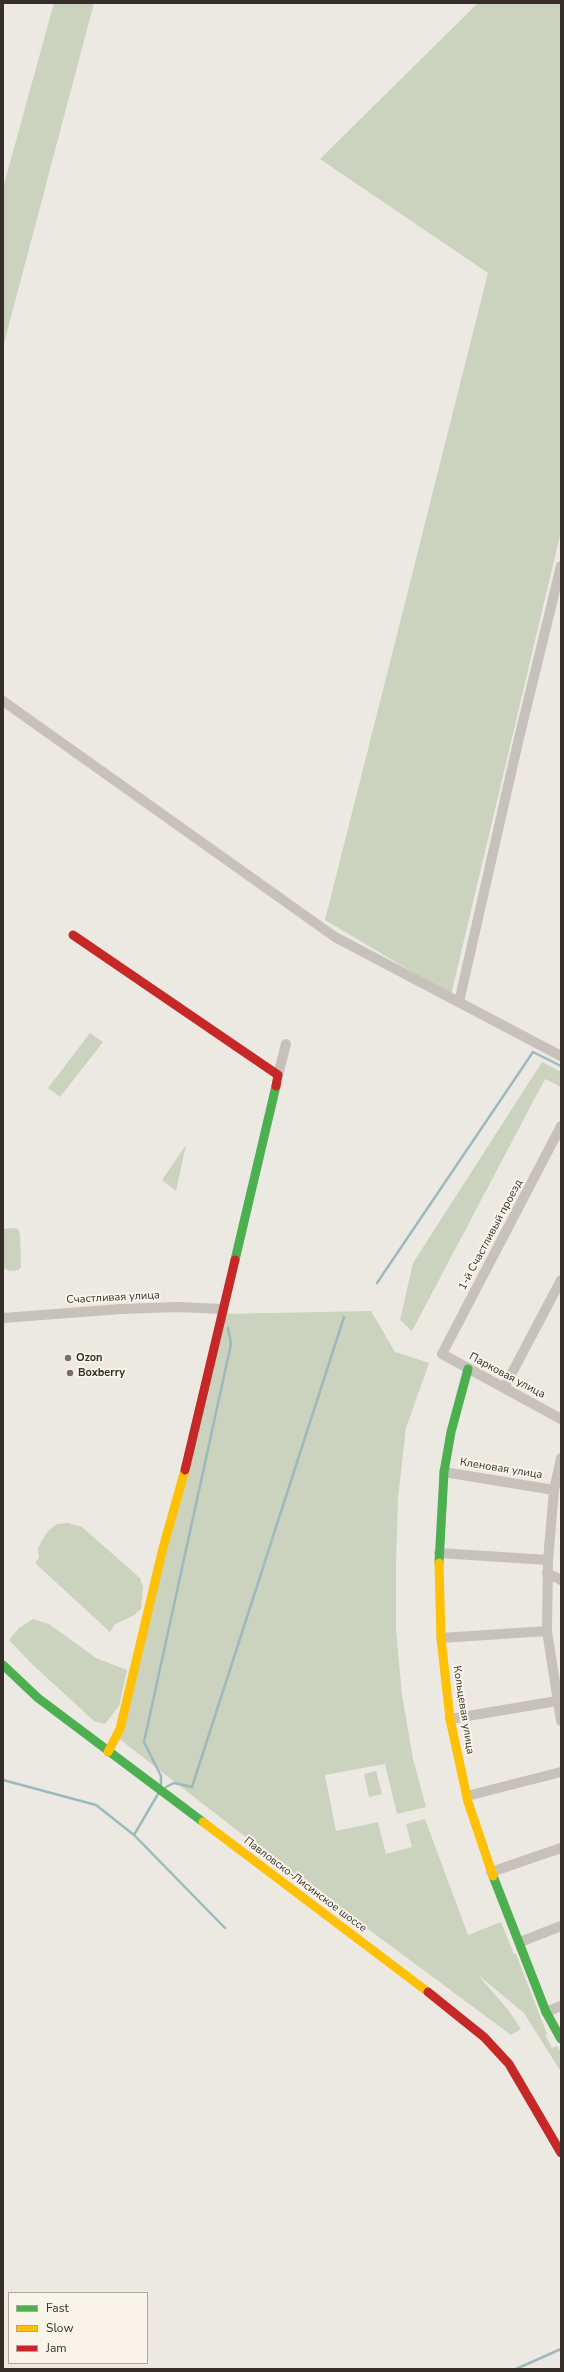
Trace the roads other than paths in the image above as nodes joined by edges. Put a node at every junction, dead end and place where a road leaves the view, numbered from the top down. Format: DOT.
graph roads {
  1 [pos="561,566"];
  2 [pos="3,701"];
  3 [pos="73,935"];
  4 [pos="458,1002"];
  5 [pos="286,1044"];
  6 [pos="561,1056"];
  7 [pos="278,1075"];
  8 [pos="561,1126"];
  9 [pos="561,1280"];
  10 [pos="223,1309"];
  11 [pos="3,1318"];
  12 [pos="442,1354"];
  13 [pos="468,1369"];
  14 [pos="504,1388"];
  15 [pos="561,1419"];
  16 [pos="561,1458"];
  17 [pos="444,1472"];
  18 [pos="556,1496"];
  19 [pos="439,1553"];
  20 [pos="548,1560"];
  21 [pos="548,1573"];
  22 [pos="561,1580"];
  23 [pos="547,1631"];
  24 [pos="441,1638"];
  25 [pos="3,1665"];
  26 [pos="557,1701"];
  27 [pos="450,1719"];
  28 [pos="561,1721"];
  29 [pos="108,1752"];
  30 [pos="561,1772"];
  31 [pos="467,1796"];
  32 [pos="561,1848"];
  33 [pos="491,1872"];
  34 [pos="561,1926"];
  35 [pos="520,1942"];
  36 [pos="561,2006"];
  37 [pos="546,2012"];
  38 [pos="561,2039"];
  39 [pos="561,2153"];
  1 -- 4 [label="street"];
  2 -- 4 [label="street"];
  3 -- 7 [label="street"];
  4 -- 6 [label="street"];
  5 -- 7 [label="street"];
  7 -- 10 [label="street"];
  8 -- 12 [label="street, 1-й Счастливый проезд"];
  9 -- 14 [label="street"];
  10 -- 11 [label="street, Счастливая улица"];
  10 -- 29 [label="street"];
  12 -- 13 [label="street, Парковая улица"];
  13 -- 14 [label="street, Парковая улица"];
  13 -- 17 [label="street, Кольцевая улица"];
  14 -- 15 [label="street, Парковая улица"];
  16 -- 18 [label="street, Кленовая улица"];
  17 -- 18 [label="street, Кленовая улица"];
  17 -- 19 [label="street, Кольцевая улица"];
  18 -- 20 [label="street, Кленовая улица"];
  19 -- 20 [label="street"];
  19 -- 24 [label="street, Кольцевая улица"];
  20 -- 21 [label="street, Кленовая улица"];
  21 -- 22 [label="street"];
  21 -- 23 [label="street, Кленовая улица"];
  23 -- 24 [label="street"];
  23 -- 26 [label="street, Кленовая улица"];
  24 -- 27 [label="street, Кольцевая улица"];
  25 -- 29 [label="street, Павловско-Лисинское шоссе"];
  26 -- 27 [label="street"];
  26 -- 28 [label="street, Кленовая улица"];
  27 -- 31 [label="street, Кольцевая улица"];
  29 -- 39 [label="street, Павловско-Лисинское шоссе"];
  30 -- 31 [label="street"];
  31 -- 33 [label="street, Кольцевая улица"];
  32 -- 33 [label="street"];
  33 -- 35 [label="street, Кольцевая улица"];
  34 -- 35 [label="street"];
  35 -- 37 [label="street, Кольцевая улица"];
  36 -- 37 [label="street"];
  37 -- 38 [label="street, Кольцевая улица"];
}
